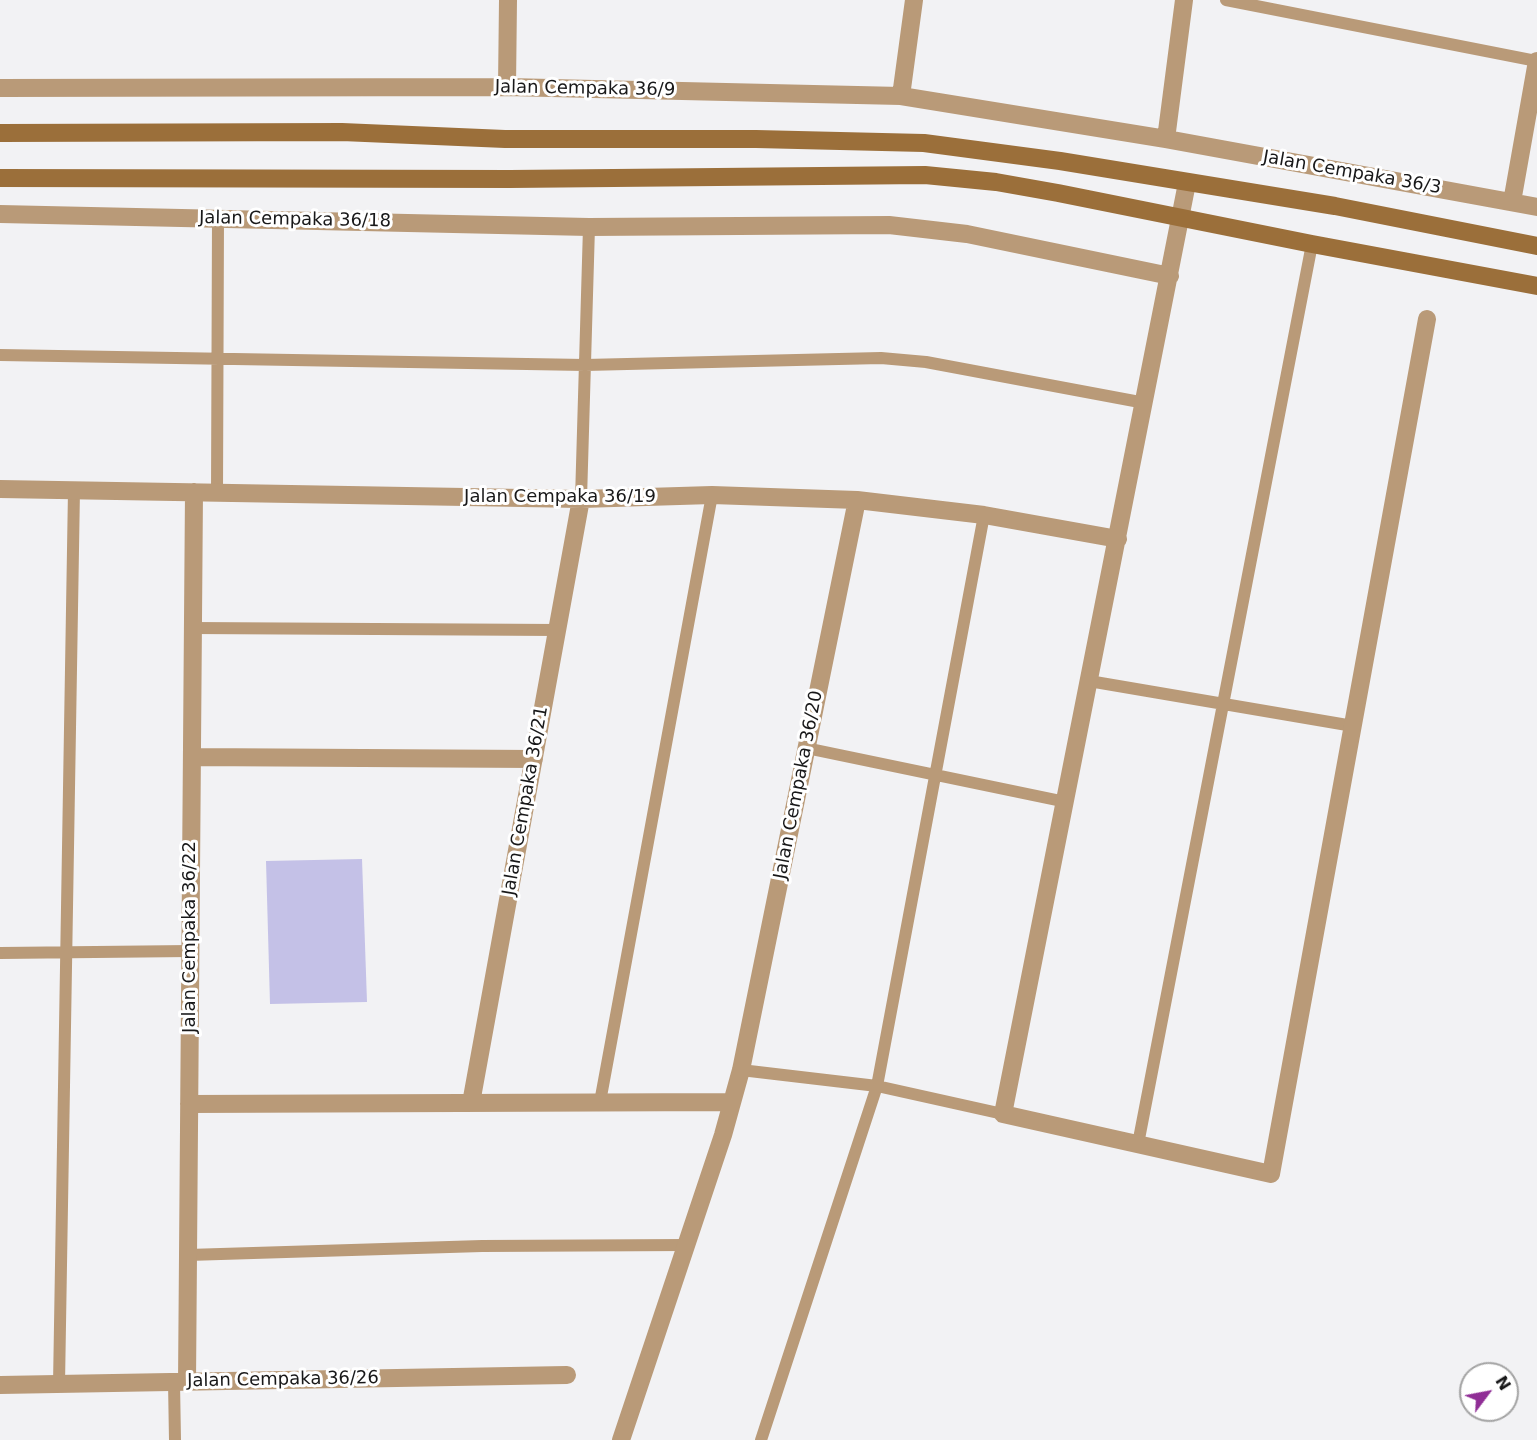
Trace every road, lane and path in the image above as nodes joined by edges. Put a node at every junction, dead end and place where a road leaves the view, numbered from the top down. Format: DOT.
graph roads {
  1 [pos="508,0"];
  2 [pos="914,0"];
  3 [pos="1184,0"];
  4 [pos="1226,0"];
  5 [pos="1537,61"];
  6 [pos="507,87"];
  7 [pos="0,88"];
  8 [pos="901,96"];
  9 [pos="0,133"];
  10 [pos="1166,139"];
  11 [pos="0,178"];
  12 [pos="1187,183"];
  13 [pos="1512,202"];
  14 [pos="1537,207"];
  15 [pos="0,214"];
  16 [pos="1181,218"];
  17 [pos="218,219"];
  18 [pos="589,226"];
  19 [pos="1311,244"];
  20 [pos="1537,246"];
  21 [pos="1170,276"];
  22 [pos="1537,286"];
  23 [pos="1427,319"];
  24 [pos="0,355"];
  25 [pos="218,358"];
  26 [pos="585,365"];
  27 [pos="1145,403"];
  28 [pos="0,489"];
  29 [pos="74,490"];
  30 [pos="194,492"];
  31 [pos="217,493"];
  32 [pos="712,495"];
  33 [pos="581,500"];
  34 [pos="857,500"];
  35 [pos="984,515"];
  36 [pos="1118,539"];
  37 [pos="192,628"];
  38 [pos="558,630"];
  39 [pos="1089,681"];
  40 [pos="1223,704"];
  41 [pos="1353,726"];
  42 [pos="806,748"];
  43 [pos="192,758"];
  44 [pos="534,759"];
  45 [pos="935,775"];
  46 [pos="1066,802"];
  47 [pos="190,951"];
  48 [pos="0,953"];
  49 [pos="66,953"];
  50 [pos="741,1071"];
  51 [pos="877,1086"];
  52 [pos="600,1102"];
  53 [pos="732,1102"];
  54 [pos="471,1103"];
  55 [pos="189,1104"];
  56 [pos="1004,1114"];
  57 [pos="1138,1144"];
  58 [pos="687,1245"];
  59 [pos="188,1256"];
  60 [pos="567,1375"];
  61 [pos="181,1382"];
  62 [pos="59,1384"];
  63 [pos="0,1385"];
  64 [pos="175,1440"];
  65 [pos="621,1440"];
  66 [pos="760,1440"];
  1 -- 6 [label="street"];
  2 -- 8 [label="street"];
  3 -- 10 [label="street"];
  4 -- 5 [label="lane"];
  5 -- 13 [label="street"];
  6 -- 7 [label="street, Jalan Cempaka 36/9"];
  6 -- 8 [label="street, Jalan Cempaka 36/9"];
  8 -- 10 [label="street, Jalan Cempaka 36/9"];
  9 -- 12 [label="street"];
  10 -- 13 [label="street, Jalan Cempaka 36/3"];
  11 -- 16 [label="street"];
  12 -- 16 [label="street"];
  12 -- 20 [label="street"];
  13 -- 14 [label="street, Jalan Cempaka 36/3"];
  15 -- 17 [label="street, Jalan Cempaka 36/18"];
  16 -- 19 [label="street"];
  16 -- 21 [label="street"];
  17 -- 18 [label="street, Jalan Cempaka 36/18"];
  17 -- 25 [label="lane"];
  18 -- 21 [label="street, Jalan Cempaka 36/18"];
  18 -- 26 [label="lane"];
  19 -- 22 [label="street"];
  19 -- 40 [label="lane"];
  21 -- 27 [label="street"];
  23 -- 41 [label="street"];
  24 -- 25 [label="lane"];
  25 -- 26 [label="lane"];
  25 -- 31 [label="lane"];
  26 -- 27 [label="lane"];
  26 -- 33 [label="lane"];
  27 -- 36 [label="street"];
  28 -- 29 [label="street, Jalan Cempaka 36/19"];
  29 -- 30 [label="street, Jalan Cempaka 36/19"];
  29 -- 49 [label="lane"];
  30 -- 31 [label="street, Jalan Cempaka 36/19"];
  30 -- 37 [label="street, Jalan Cempaka 36/22"];
  31 -- 33 [label="street, Jalan Cempaka 36/19"];
  32 -- 33 [label="street, Jalan Cempaka 36/19"];
  32 -- 34 [label="street, Jalan Cempaka 36/19"];
  32 -- 52 [label="lane"];
  33 -- 38 [label="street, Jalan Cempaka 36/21"];
  34 -- 35 [label="street, Jalan Cempaka 36/19"];
  34 -- 42 [label="street, Jalan Cempaka 36/20"];
  35 -- 36 [label="street, Jalan Cempaka 36/19"];
  35 -- 45 [label="lane"];
  36 -- 39 [label="street"];
  37 -- 38 [label="lane"];
  37 -- 43 [label="street, Jalan Cempaka 36/22"];
  38 -- 44 [label="street, Jalan Cempaka 36/21"];
  39 -- 40 [label="lane"];
  39 -- 46 [label="street"];
  40 -- 41 [label="lane"];
  40 -- 57 [label="lane"];
  41 -- 57 [label="street"];
  42 -- 45 [label="lane"];
  42 -- 50 [label="street, Jalan Cempaka 36/20"];
  43 -- 44 [label="street"];
  43 -- 47 [label="street, Jalan Cempaka 36/22"];
  44 -- 54 [label="street, Jalan Cempaka 36/21"];
  45 -- 46 [label="lane"];
  45 -- 51 [label="lane"];
  46 -- 56 [label="street"];
  47 -- 49 [label="lane"];
  47 -- 55 [label="street, Jalan Cempaka 36/22"];
  48 -- 49 [label="lane"];
  49 -- 62 [label="lane"];
  50 -- 51 [label="lane"];
  50 -- 53 [label="street, Jalan Cempaka 36/20"];
  51 -- 56 [label="lane"];
  51 -- 66 [label="lane"];
  52 -- 53 [label="street"];
  52 -- 54 [label="street"];
  53 -- 58 [label="street, Jalan Cempaka 36/20"];
  54 -- 55 [label="street"];
  55 -- 59 [label="street, Jalan Cempaka 36/22"];
  56 -- 57 [label="street"];
  58 -- 59 [label="lane"];
  58 -- 65 [label="street, Jalan Cempaka 36/20"];
  59 -- 61 [label="street, Jalan Cempaka 36/22"];
  60 -- 61 [label="street, Jalan Cempaka 36/26"];
  61 -- 62 [label="street, Jalan Cempaka 36/26"];
  61 -- 64 [label="lane"];
  62 -- 63 [label="street, Jalan Cempaka 36/26"];
}
